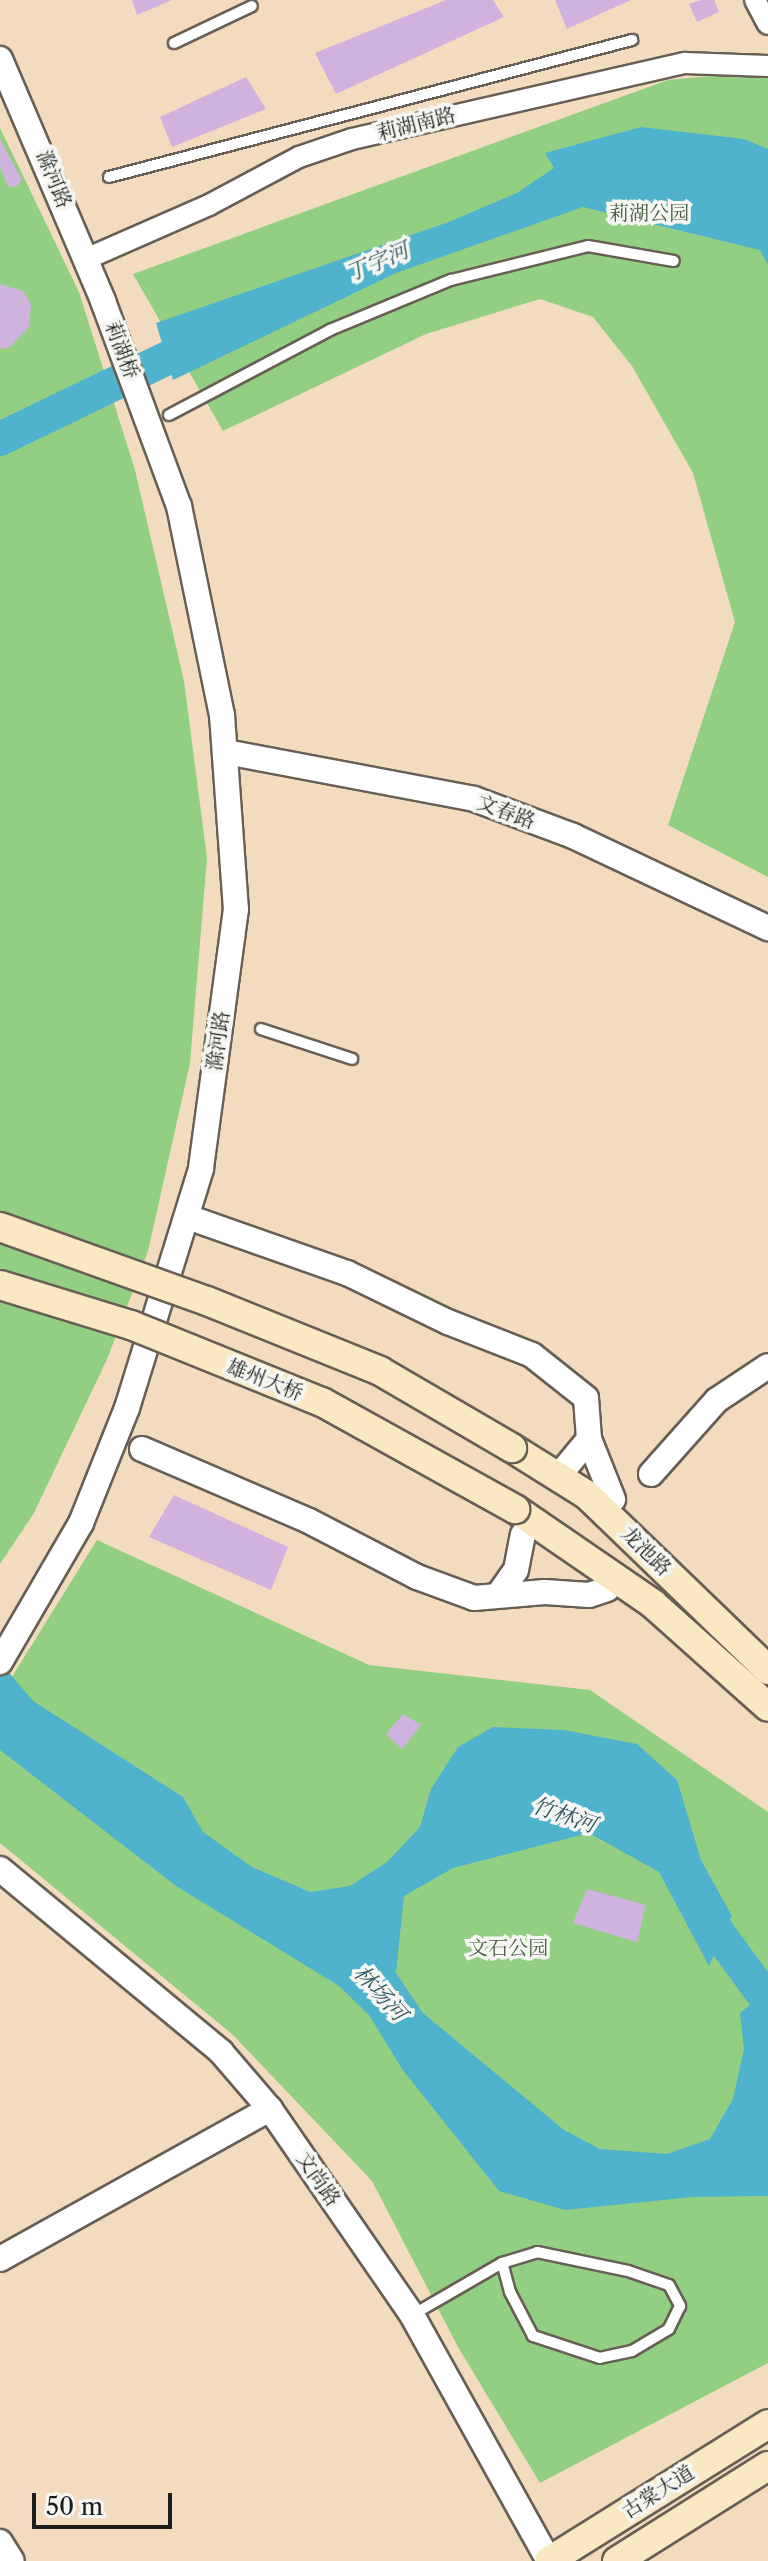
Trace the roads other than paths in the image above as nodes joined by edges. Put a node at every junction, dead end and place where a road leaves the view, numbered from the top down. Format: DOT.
graph roads {
  1 [pos="755,0"];
  2 [pos="252,6"];
  3 [pos="768,24"];
  4 [pos="632,40"];
  5 [pos="174,43"];
  6 [pos="0,59"];
  7 [pos="768,66"];
  8 [pos="109,177"];
  9 [pos="86,259"];
  10 [pos="674,261"];
  11 [pos="103,301"];
  12 [pos="140,399"];
  13 [pos="169,415"];
  14 [pos="226,752"];
  15 [pos="768,928"];
  16 [pos="261,1029"];
  17 [pos="352,1059"];
  18 [pos="199,1221"];
  19 [pos="0,1227"];
  20 [pos="0,1285"];
  21 [pos="768,1366"];
  22 [pos="589,1439"];
  23 [pos="142,1449"];
  24 [pos="561,1473"];
  25 [pos="651,1474"];
  26 [pos="613,1499"];
  27 [pos="519,1522"];
  28 [pos="607,1589"];
  29 [pos="499,1594"];
  30 [pos="3,1658"];
  31 [pos="768,1670"];
  32 [pos="768,1707"];
  33 [pos="0,1869"];
  34 [pos="270,2109"];
  35 [pos="0,2259"];
  36 [pos="502,2263"];
  37 [pos="412,2315"];
  38 [pos="768,2424"];
  39 [pos="768,2466"];
  40 [pos="0,2542"];
  41 [pos="12,2561"];
  42 [pos="549,2561"];
  43 [pos="617,2561"];
  1 -- 3 [label="street"];
  2 -- 5 [label="lane"];
  4 -- 8 [label="lane"];
  6 -- 9 [label="street, 滁河路"];
  7 -- 9 [label="street, 莉湖南路"];
  9 -- 11 [label="street, 滁河路"];
  10 -- 13 [label="lane"];
  11 -- 12 [label="street, 莉湖桥"];
  12 -- 14 [label="street, 滁河路"];
  14 -- 15 [label="street, 文春路"];
  14 -- 30 [label="street, 滁河路"];
  16 -- 17 [label="lane"];
  18 -- 22 [label="street"];
  19 -- 31 [label="main road, 龙池路, bridge"];
  20 -- 27 [label="main road, 雄州大桥, bridge"];
  21 -- 25 [label="street"];
  22 -- 24 [label="street"];
  22 -- 26 [label="street"];
  23 -- 29 [label="street"];
  27 -- 29 [label="street"];
  27 -- 32 [label="main road, 龙池路"];
  28 -- 29 [label="street"];
  33 -- 34 [label="street, 文尚路"];
  34 -- 35 [label="street"];
  34 -- 37 [label="street, 文尚路"];
  36 -- 36 [label="lane"];
  36 -- 37 [label="lane"];
  37 -- 42 [label="street, 文尚路"];
  38 -- 42 [label="main road, 古棠大道"];
  39 -- 43 [label="main road, 古棠大道"];
  40 -- 41 [label="street"];
}
